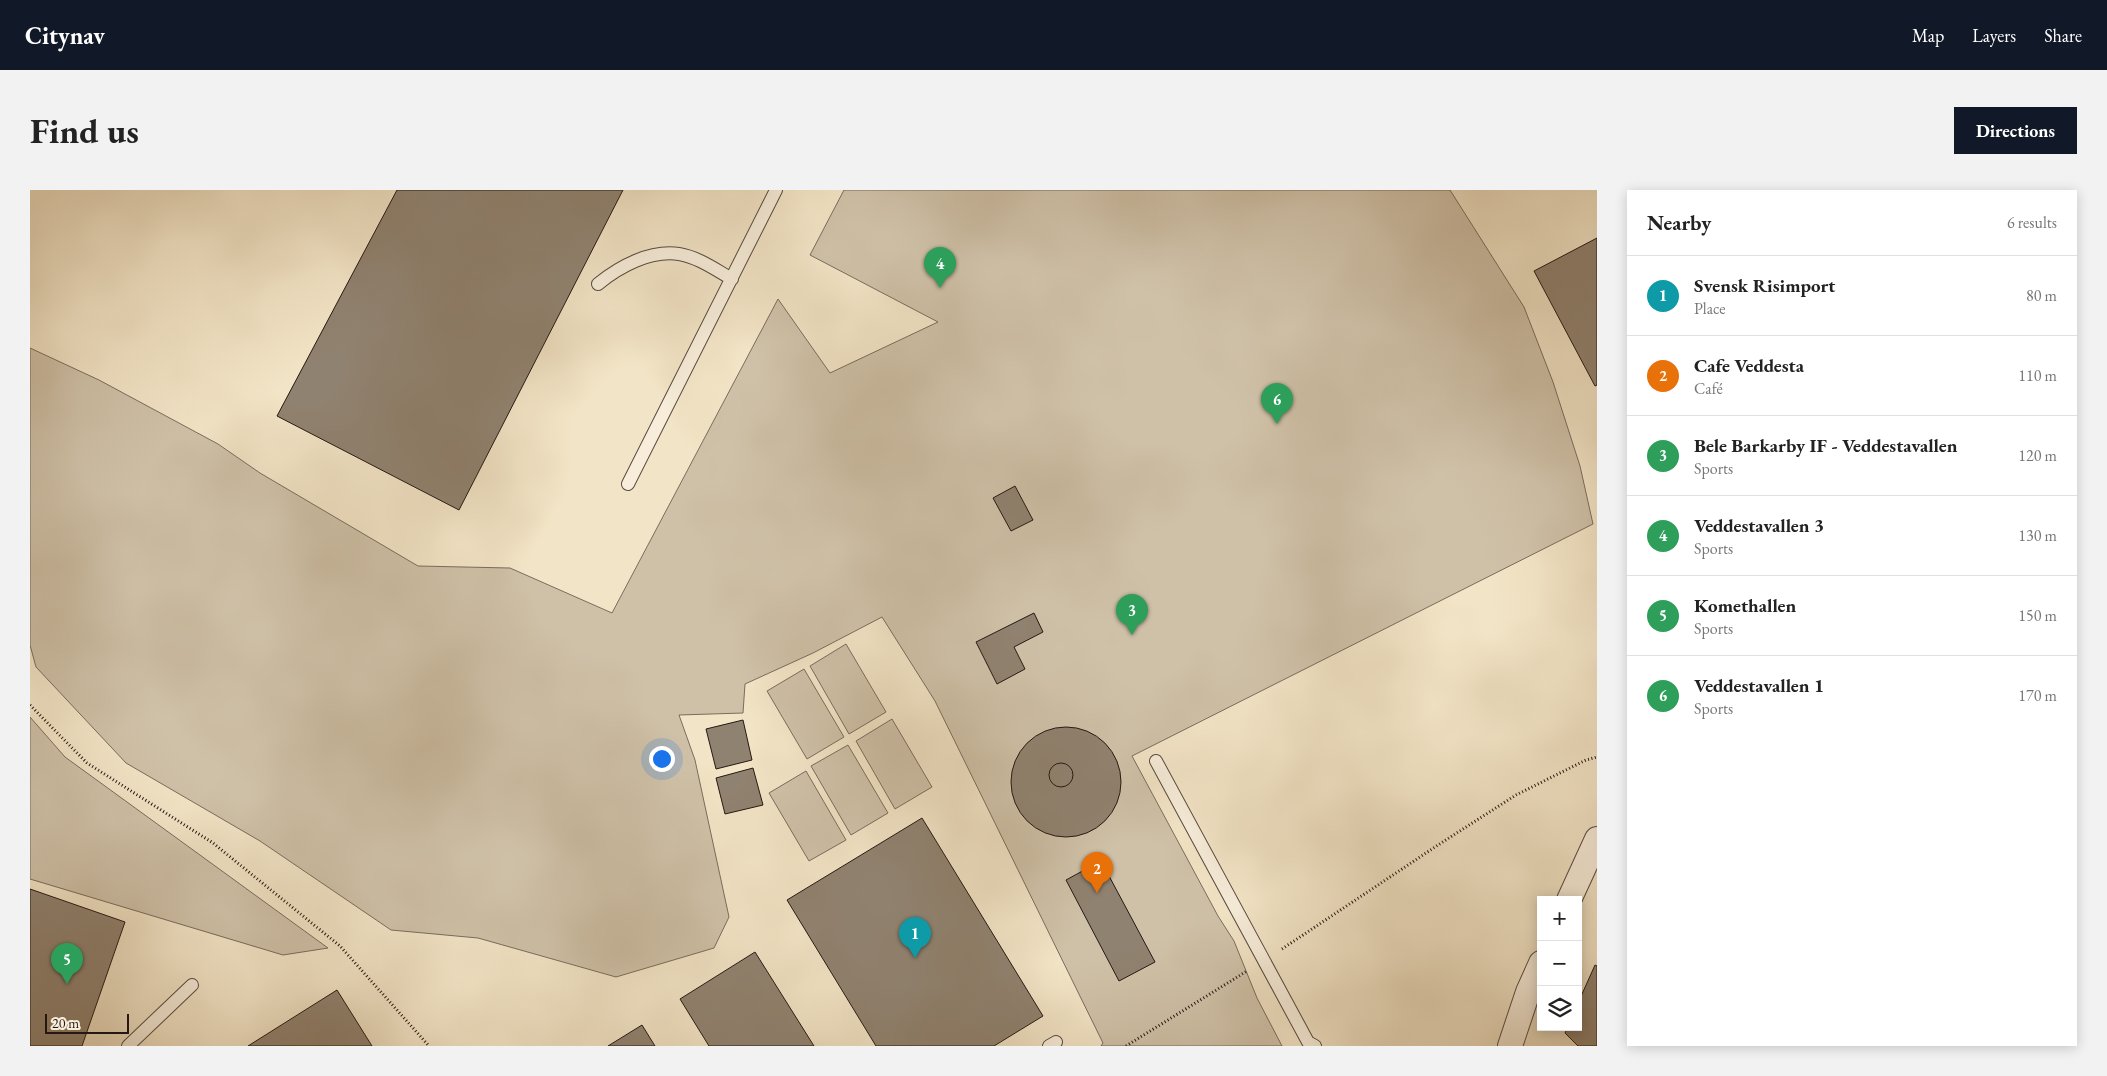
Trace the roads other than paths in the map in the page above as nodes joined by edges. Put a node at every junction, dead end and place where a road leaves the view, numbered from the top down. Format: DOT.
graph roads {
  1 [pos="776,190"];
  2 [pos="732,279"];
  3 [pos="598,284"];
  4 [pos="628,484"];
  5 [pos="1156,761"];
  6 [pos="1597,840"];
  7 [pos="1571,896"];
  8 [pos="1537,972"];
  9 [pos="192,985"];
  10 [pos="128,1046"];
  11 [pos="1315,1046"];
  12 [pos="1510,1046"];
  1 -- 2 [label="lane"];
  2 -- 3 [label="lane"];
  2 -- 4 [label="lane"];
  5 -- 11 [label="lane"];
  6 -- 7 [label="street"];
  8 -- 12 [label="street"];
  9 -- 10 [label="lane"];
}
